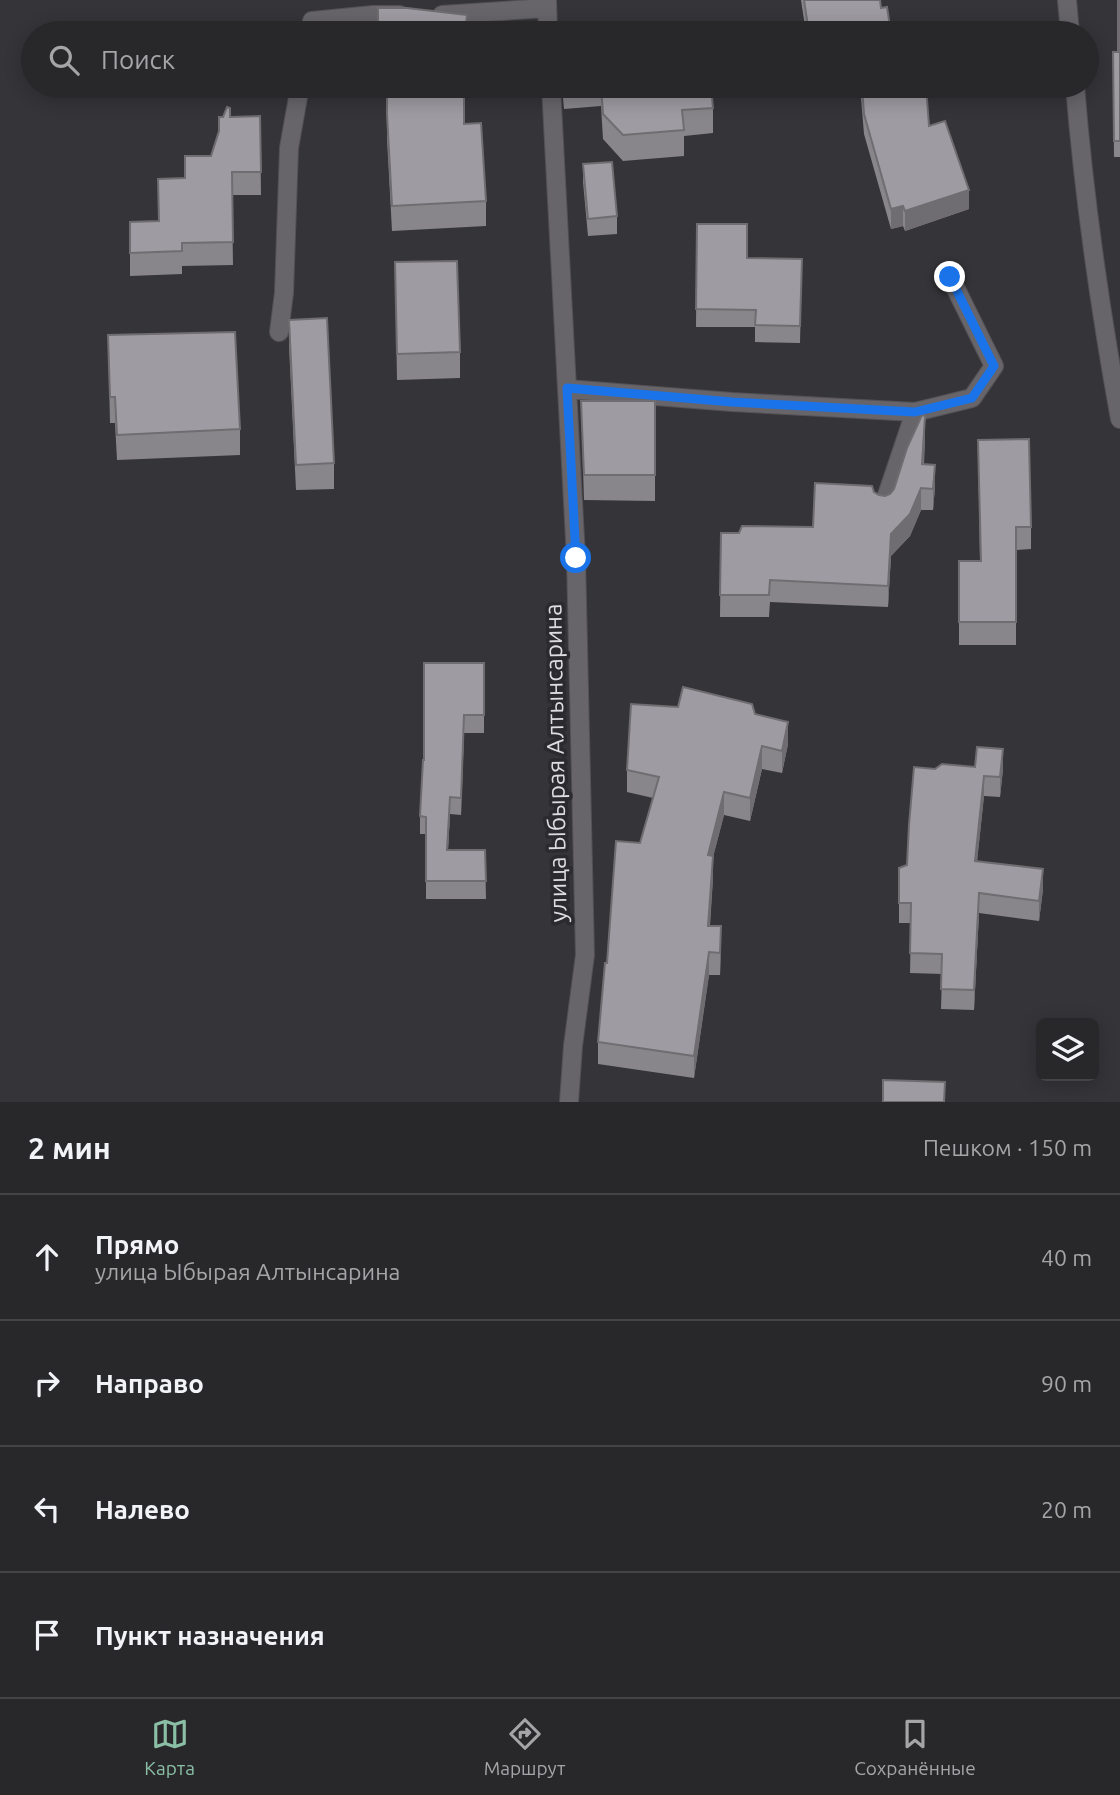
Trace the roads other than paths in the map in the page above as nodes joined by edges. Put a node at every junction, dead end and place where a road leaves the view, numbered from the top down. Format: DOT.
graph roads {
  1 [pos="1067,0"];
  2 [pos="547,4"];
  3 [pos="312,21"];
  4 [pos="1069,21"];
  5 [pos="298,98"];
  6 [pos="552,98"];
  7 [pos="1075,98"];
  8 [pos="950,277"];
  9 [pos="279,332"];
  10 [pos="567,388"];
  11 [pos="915,412"];
  12 [pos="1120,419"];
  13 [pos="883,507"];
  14 [pos="569,1102"];
  1 -- 4 [label="street"];
  2 -- 3 [label="street"];
  5 -- 9 [label="street"];
  6 -- 10 [label="street, улица Ыбырая Алтынсарина"];
  7 -- 12 [label="street"];
  8 -- 11 [label="street"];
  10 -- 11 [label="street"];
  10 -- 14 [label="street, улица Ыбырая Алтынсарина"];
  11 -- 13 [label="street"];
}
